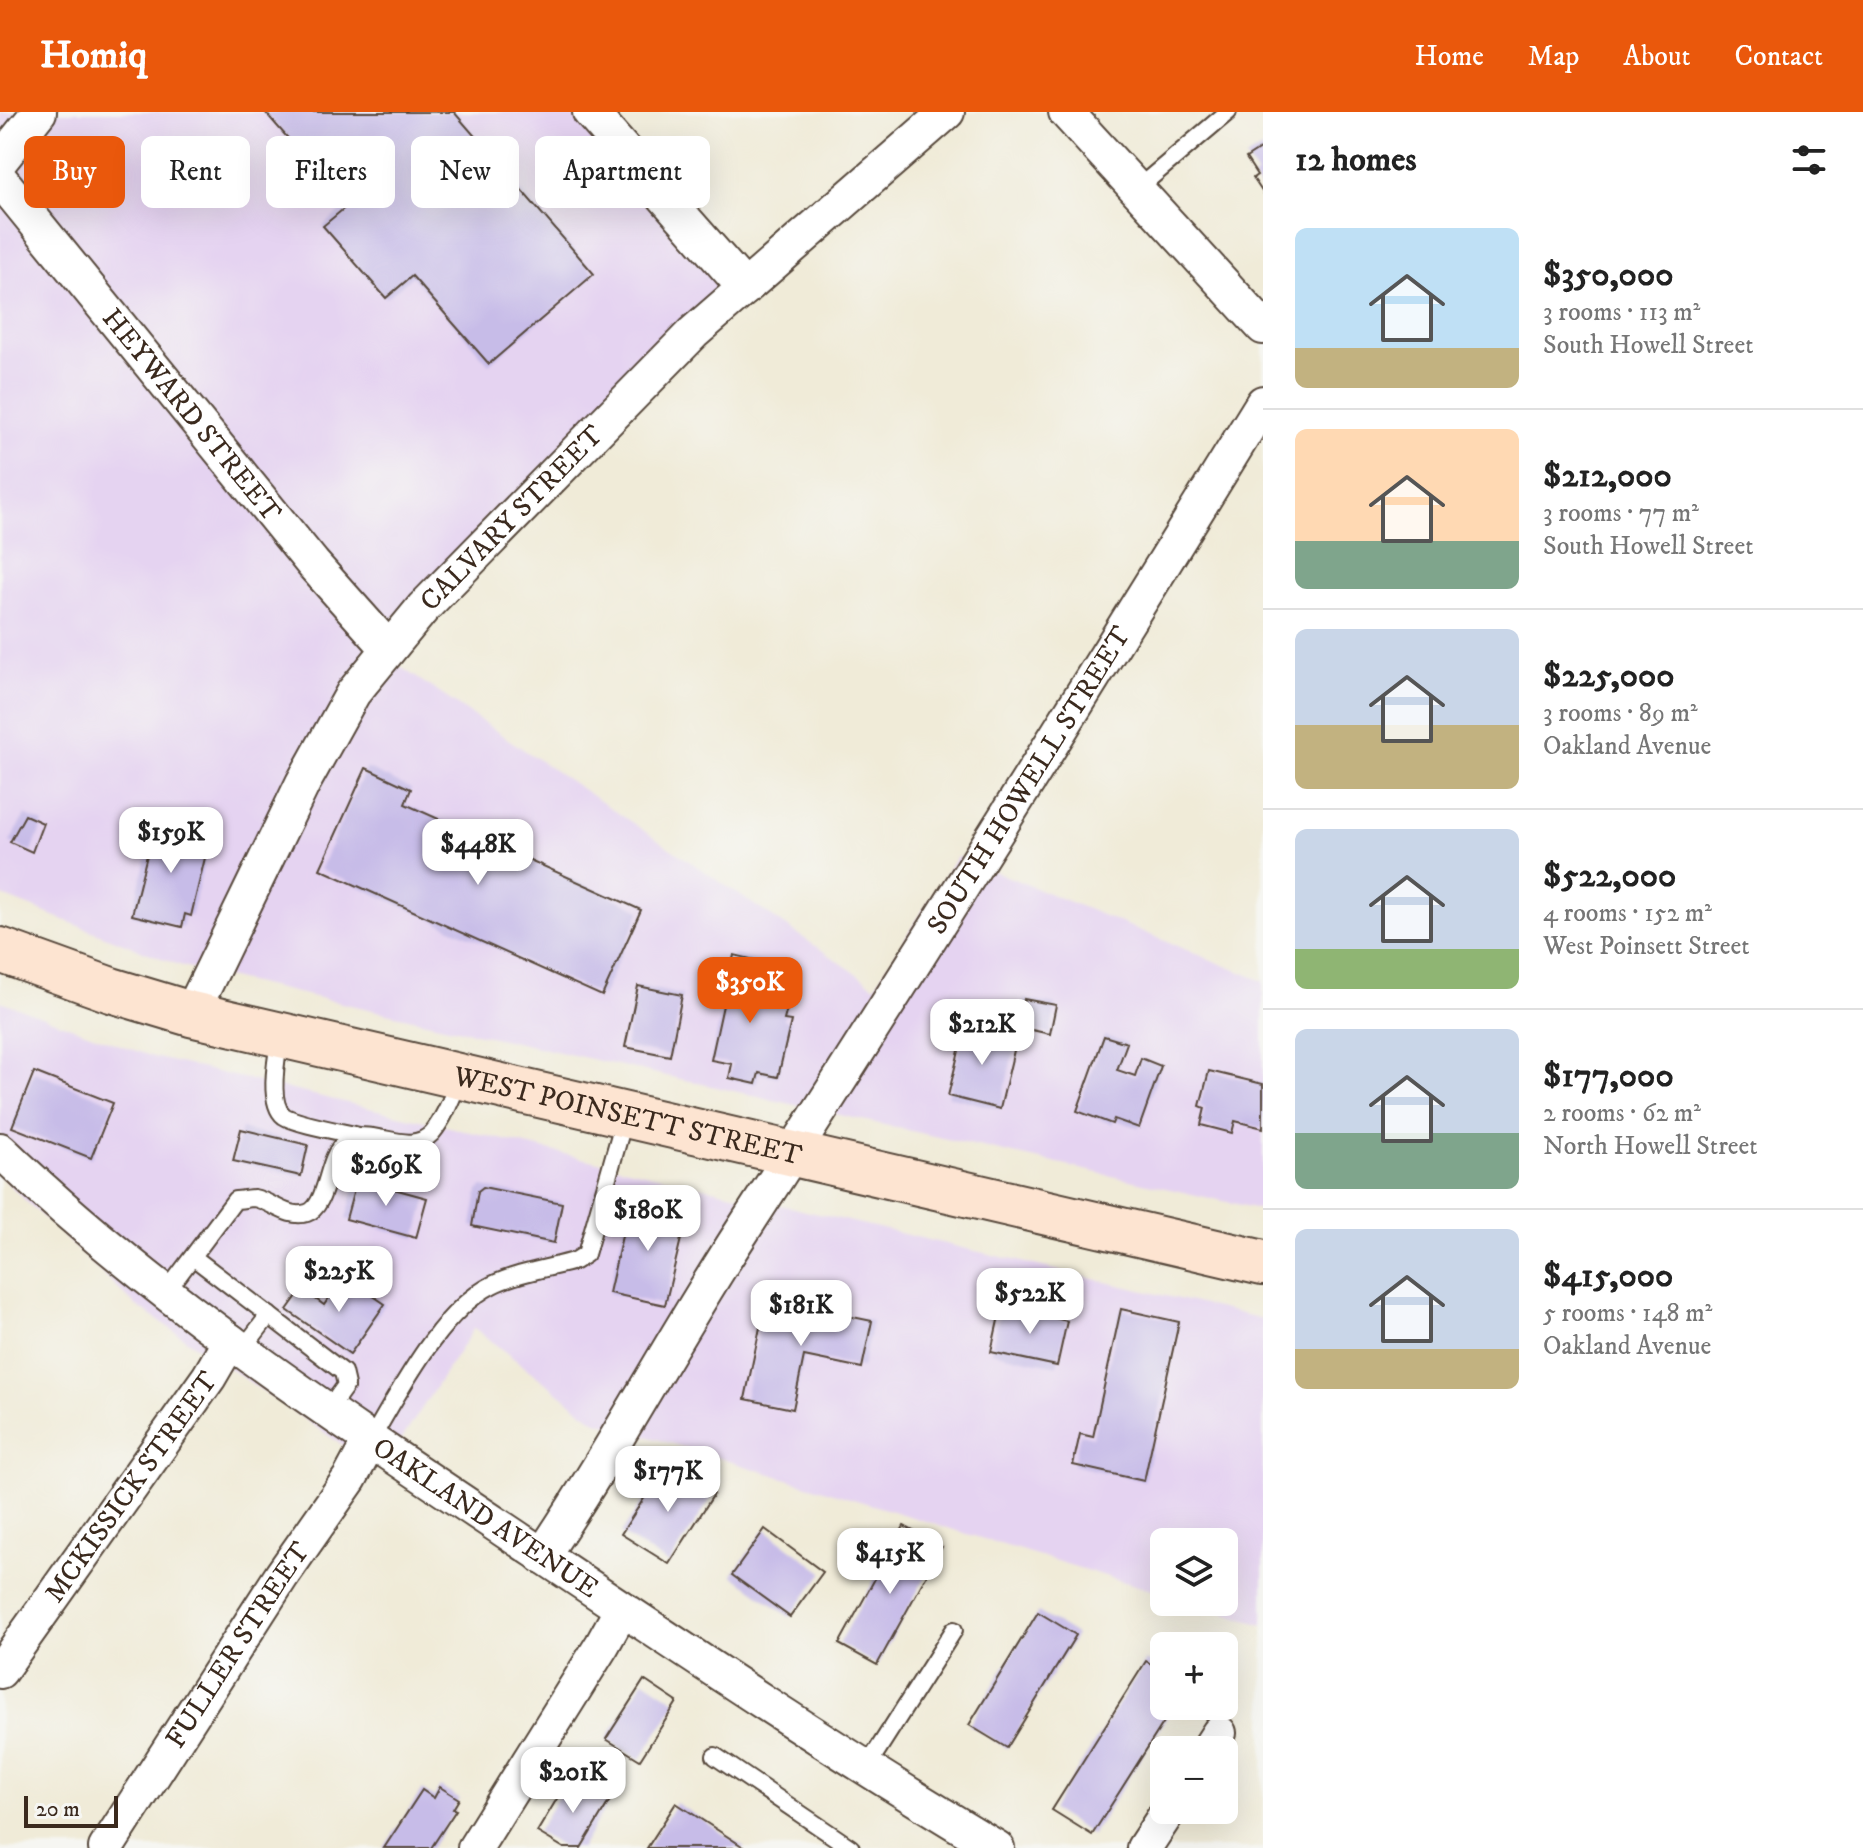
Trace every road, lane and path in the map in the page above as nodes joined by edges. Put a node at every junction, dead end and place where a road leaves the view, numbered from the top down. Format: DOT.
graph roads {
  1 [pos="39,112"];
  2 [pos="590,112"];
  3 [pos="947,112"];
  4 [pos="1066,112"];
  5 [pos="1228,112"];
  6 [pos="0,161"];
  7 [pos="0,179"];
  8 [pos="1137,189"];
  9 [pos="745,288"];
  10 [pos="1263,327"];
  11 [pos="1263,403"];
  12 [pos="388,648"];
  13 [pos="0,950"];
  14 [pos="191,1014"];
  15 [pos="280,1034"];
  16 [pos="460,1076"];
  17 [pos="626,1115"];
  18 [pos="360,1136"];
  19 [pos="0,1150"];
  20 [pos="793,1154"];
  21 [pos="193,1257"];
  22 [pos="1263,1263"];
  23 [pos="166,1292"];
  24 [pos="269,1315"];
  25 [pos="236,1345"];
  26 [pos="328,1410"];
  27 [pos="370,1441"];
  28 [pos="542,1556"];
  29 [pos="622,1609"];
  30 [pos="954,1630"];
  31 [pos="0,1671"];
  32 [pos="715,1756"];
  33 [pos="866,1768"];
  34 [pos="1160,1824"];
  35 [pos="106,1848"];
  36 [pos="475,1848"];
  37 [pos="851,1848"];
  38 [pos="997,1848"];
  39 [pos="1144,1848"];
  1 -- 6 [label="street"];
  2 -- 9 [label="street"];
  3 -- 9 [label="street, CALVARY STREET"];
  4 -- 8 [label="street"];
  5 -- 8 [label="lane"];
  7 -- 12 [label="street, HEYWARD STREET"];
  8 -- 10 [label="street"];
  9 -- 12 [label="street, CALVARY STREET"];
  11 -- 20 [label="street, SOUTH HOWELL STREET"];
  12 -- 14 [label="street, CALVARY STREET"];
  13 -- 14 [label="main road, WEST POINSETT STREET"];
  14 -- 15 [label="main road, WEST POINSETT STREET"];
  15 -- 16 [label="main road, WEST POINSETT STREET"];
  15 -- 18 [label="lane"];
  16 -- 17 [label="main road, WEST POINSETT STREET"];
  16 -- 18 [label="lane"];
  17 -- 20 [label="main road, WEST POINSETT STREET"];
  17 -- 27 [label="lane"];
  18 -- 21 [label="lane"];
  19 -- 23 [label="street, OAKLAND AVENUE"];
  20 -- 22 [label="main road, WEST POINSETT STREET"];
  20 -- 28 [label="street, SOUTH HOWELL STREET"];
  21 -- 23 [label="lane"];
  21 -- 24 [label="lane"];
  23 -- 25 [label="street, OAKLAND AVENUE"];
  24 -- 25 [label="lane"];
  24 -- 26 [label="lane"];
  25 -- 26 [label="street, OAKLAND AVENUE"];
  25 -- 31 [label="street, MCKISSICK STREET"];
  26 -- 27 [label="street, OAKLAND AVENUE"];
  27 -- 28 [label="street, OAKLAND AVENUE"];
  27 -- 35 [label="street, FULLER STREET"];
  28 -- 29 [label="street, OAKLAND AVENUE"];
  29 -- 33 [label="street, OAKLAND AVENUE"];
  29 -- 36 [label="street"];
  30 -- 33 [label="lane"];
  32 -- 37 [label="lane"];
  33 -- 38 [label="street, OAKLAND AVENUE"];
  34 -- 39 [label="street"];
}
